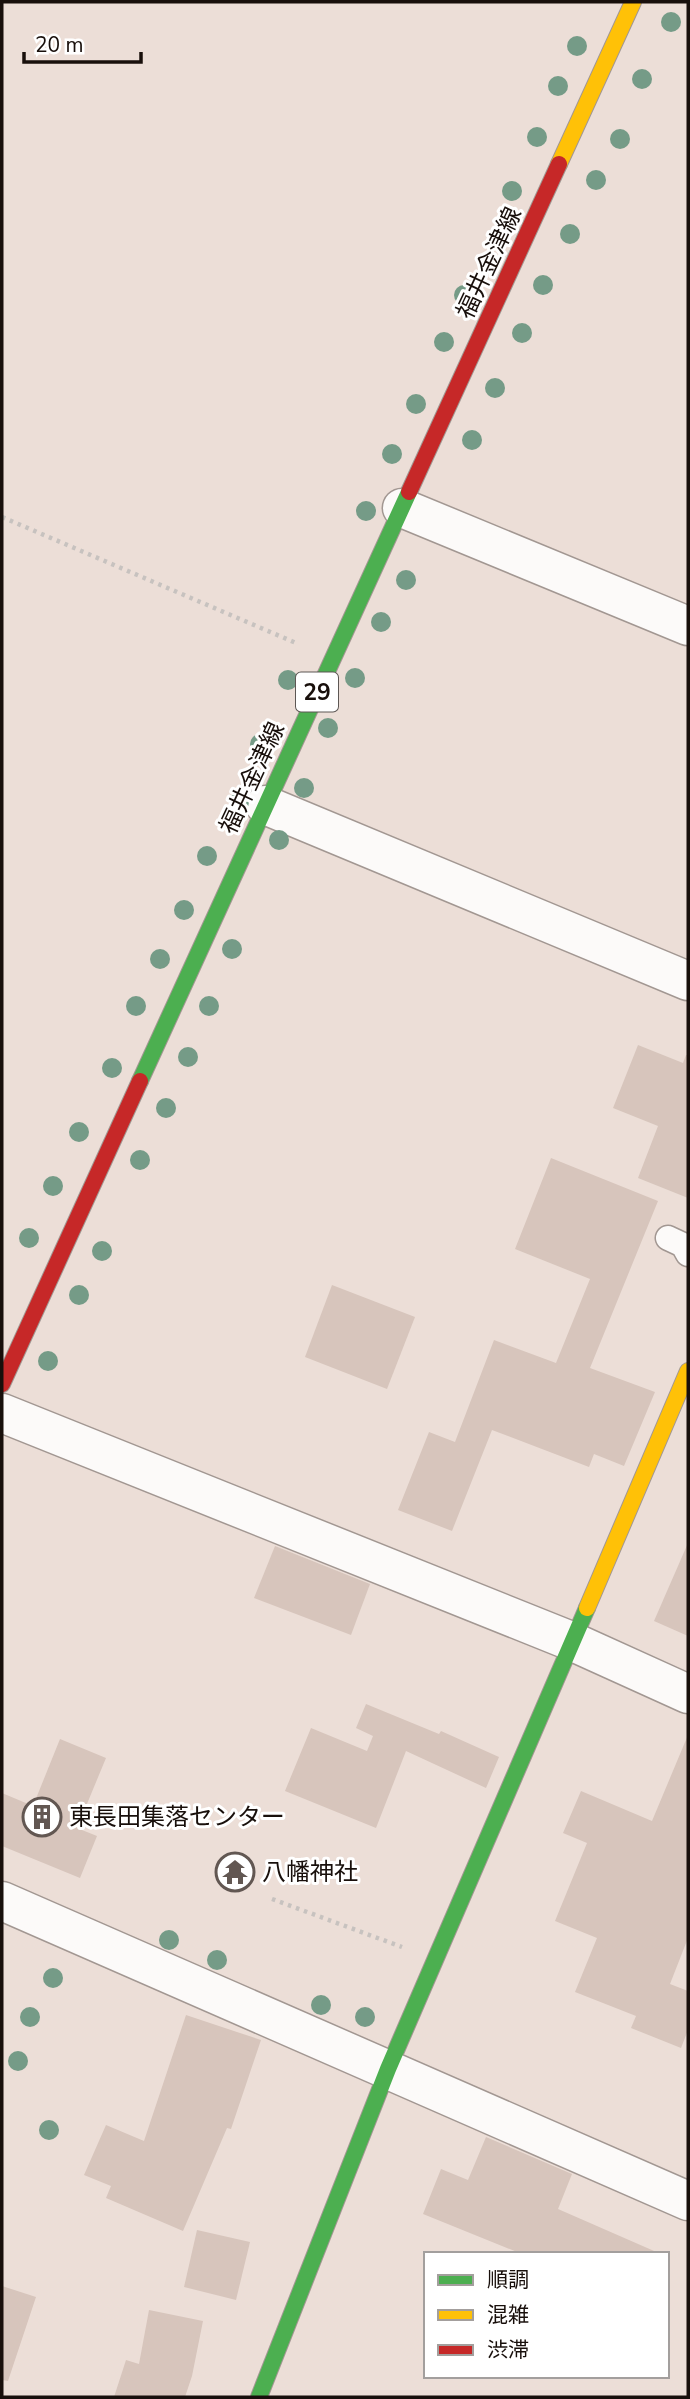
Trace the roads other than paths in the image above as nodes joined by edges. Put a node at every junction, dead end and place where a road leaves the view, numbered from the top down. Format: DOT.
graph roads {
  1 [pos="633,2"];
  2 [pos="402,508"];
  3 [pos="688,626"];
  4 [pos="265,806"];
  5 [pos="688,981"];
  6 [pos="668,1238"];
  7 [pos="688,1254"];
  8 [pos="688,1371"];
  9 [pos="2,1384"];
  10 [pos="2,1413"];
  11 [pos="571,1641"];
  12 [pos="688,1694"];
  13 [pos="2,1901"];
  14 [pos="387,2069"];
  15 [pos="688,2201"];
  16 [pos="259,2397"];
  1 -- 2 [label="main road, 福井金津線 / 29"];
  2 -- 3 [label="street"];
  2 -- 4 [label="main road, 福井金津線 / 29"];
  4 -- 5 [label="street"];
  4 -- 9 [label="main road, 福井金津線 / 29"];
  6 -- 7 [label="lane"];
  8 -- 11 [label="main road"];
  10 -- 11 [label="street"];
  11 -- 12 [label="street"];
  11 -- 14 [label="main road"];
  13 -- 14 [label="street"];
  14 -- 15 [label="street"];
  14 -- 16 [label="main road"];
}
